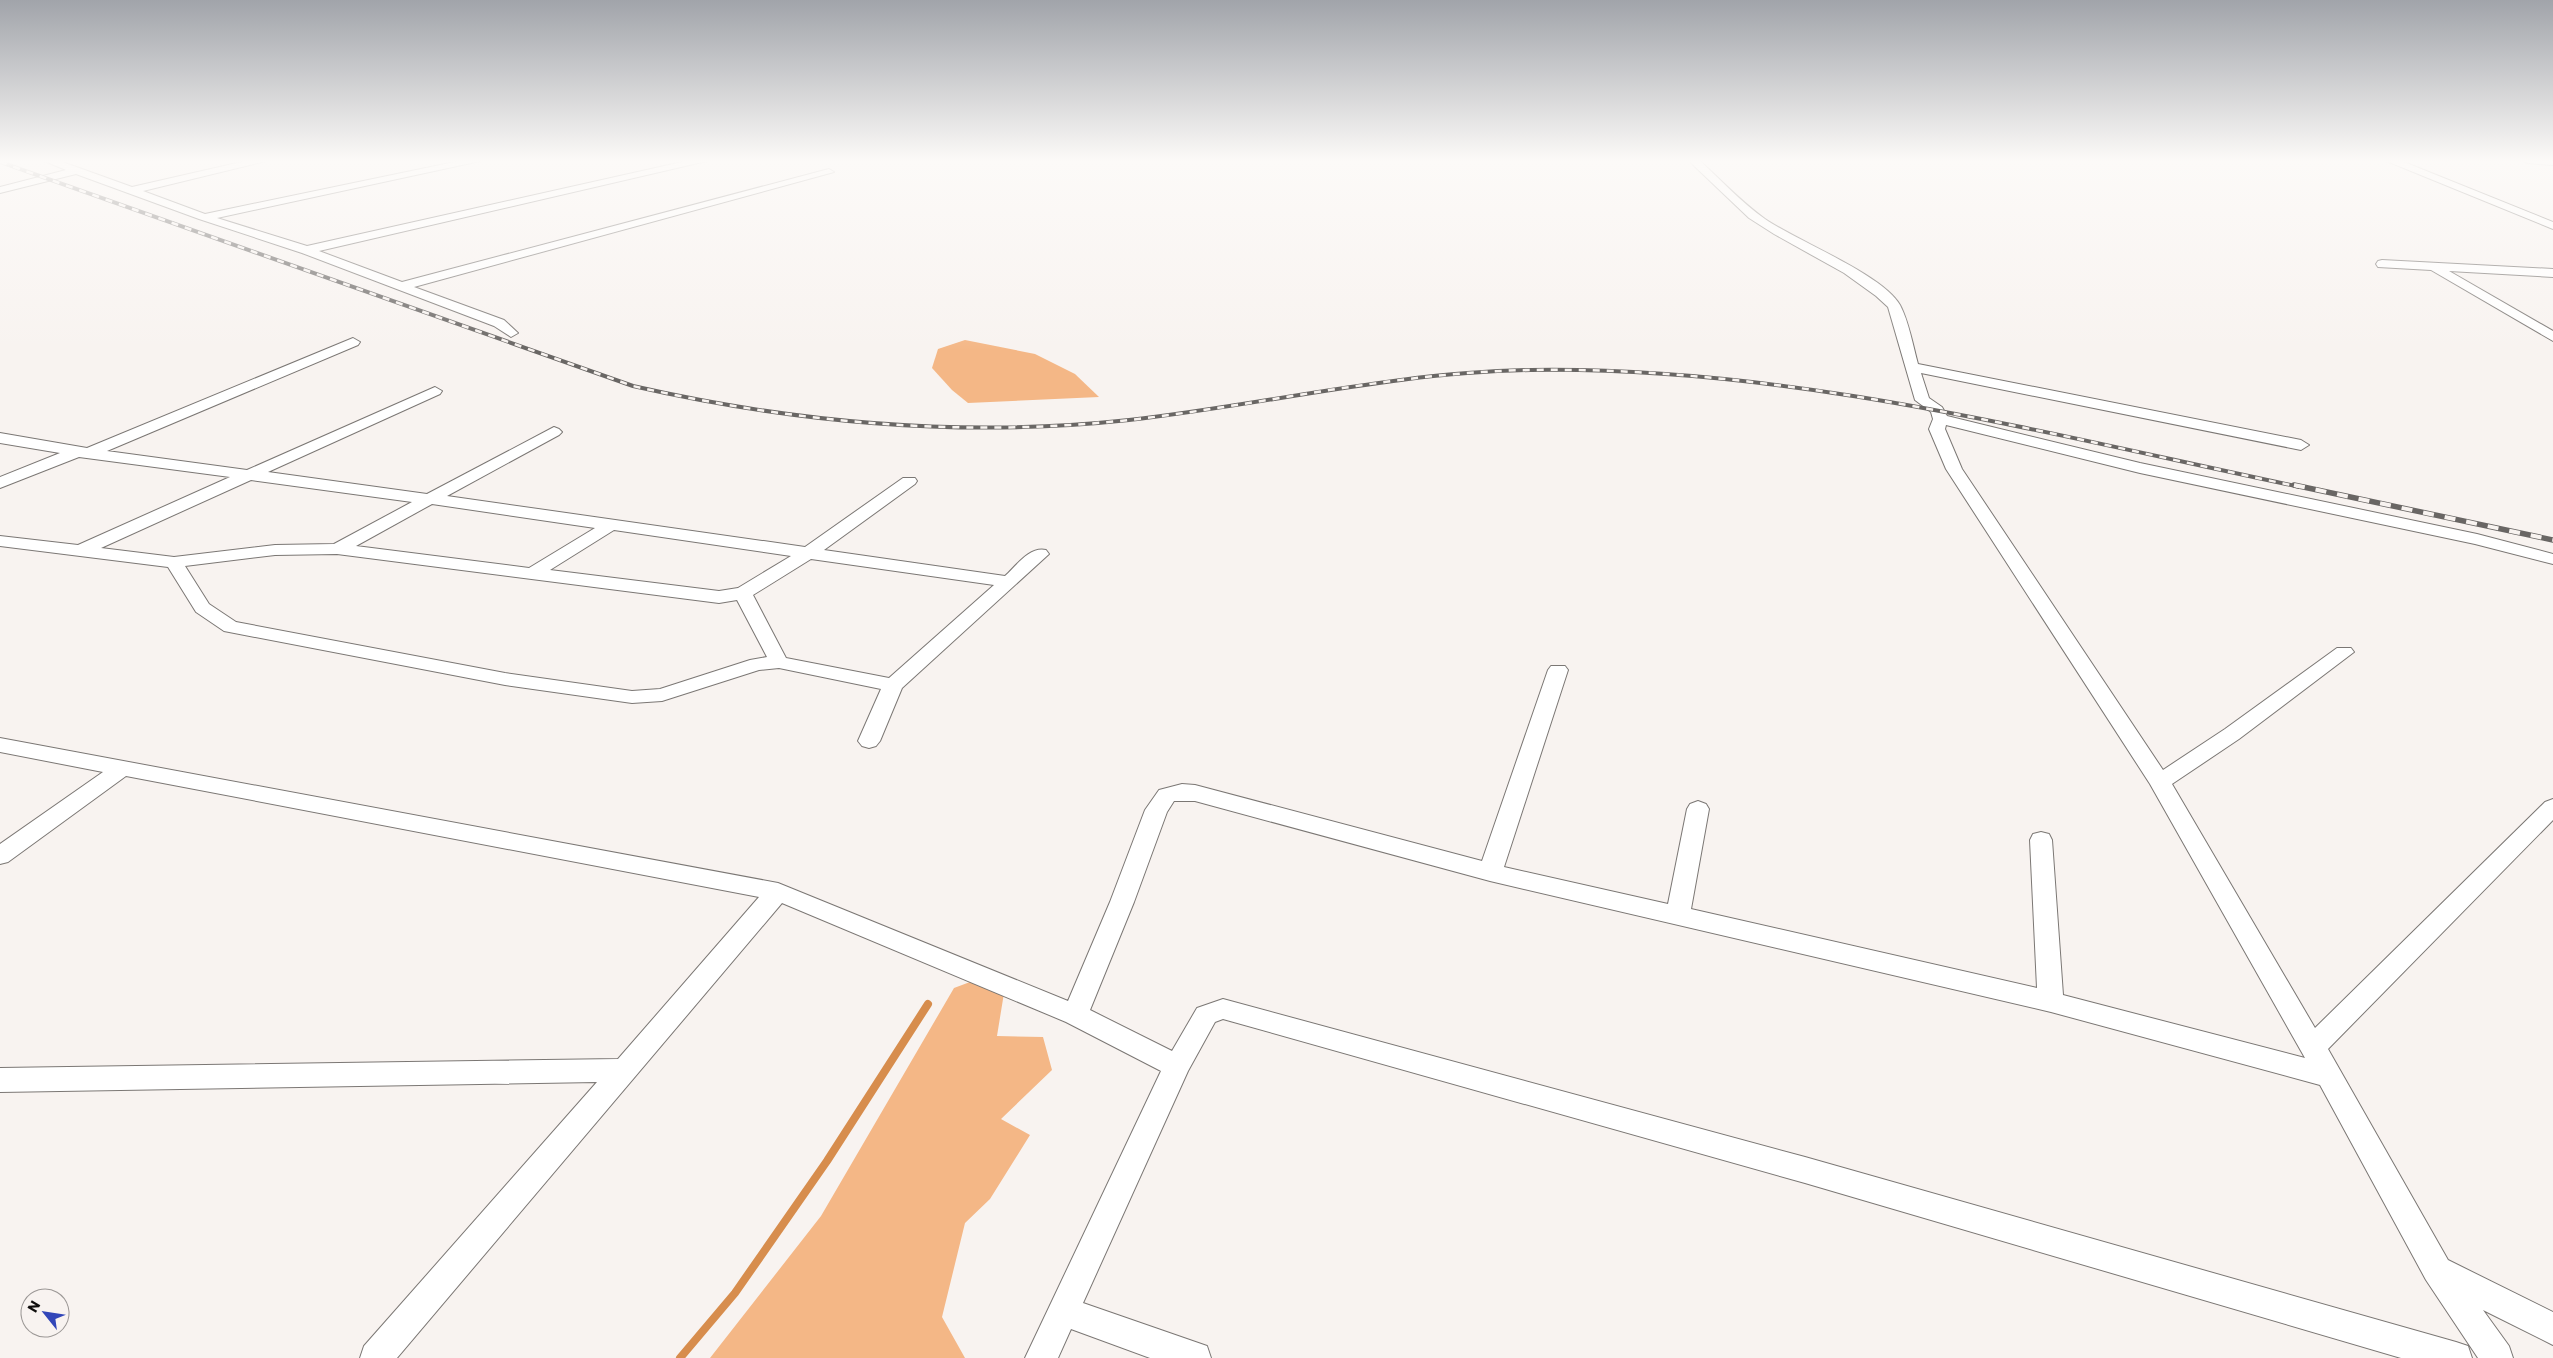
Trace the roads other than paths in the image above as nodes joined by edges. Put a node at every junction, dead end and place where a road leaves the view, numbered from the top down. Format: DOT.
graph roads {
  1 [pos="223,223"];
  2 [pos="424,223"];
  3 [pos="637,223"];
  4 [pos="1766,223"];
  5 [pos="306,250"];
  6 [pos="2382,264"];
  7 [pos="2432,266"];
  8 [pos="2553,273"];
  9 [pos="402,286"];
  10 [pos="511,333"];
  11 [pos="2553,337"];
  12 [pos="353,342"];
  13 [pos="1913,367"];
  14 [pos="435,391"];
  15 [pos="1941,419"];
  16 [pos="554,432"];
  17 [pos="0,438"];
  18 [pos="2300,445"];
  19 [pos="84,452"];
  20 [pos="249,474"];
  21 [pos="909,481"];
  22 [pos="0,483"];
  23 [pos="430,499"];
  24 [pos="611,525"];
  25 [pos="0,540"];
  26 [pos="337,549"];
  27 [pos="82,550"];
  28 [pos="808,553"];
  29 [pos="1040,554"];
  30 [pos="2553,559"];
  31 [pos="174,562"];
  32 [pos="533,573"];
  33 [pos="1010,582"];
  34 [pos="743,593"];
  35 [pos="2344,652"];
  36 [pos="779,662"];
  37 [pos="1558,670"];
  38 [pos="893,685"];
  39 [pos="870,741"];
  40 [pos="0,745"];
  41 [pos="124,767"];
  42 [pos="2160,782"];
  43 [pos="2553,807"];
  44 [pos="1698,809"];
  45 [pos="2041,840"];
  46 [pos="0,856"];
  47 [pos="1490,872"];
  48 [pos="778,892"];
  49 [pos="1678,915"];
  50 [pos="2051,1002"];
  51 [pos="1075,1015"];
  52 [pos="2313,1047"];
  53 [pos="1178,1066"];
  54 [pos="622,1070"];
  55 [pos="2329,1076"];
  56 [pos="0,1080"];
  57 [pos="2437,1270"];
  58 [pos="1063,1312"];
  59 [pos="2553,1329"];
  60 [pos="376,1358"];
  61 [pos="1041,1358"];
  62 [pos="1195,1358"];
  63 [pos="2456,1358"];
  64 [pos="2497,1358"];
  1 -- 5 [label="street"];
  2 -- 5 [label="street"];
  3 -- 9 [label="street"];
  4 -- 13 [label="street"];
  5 -- 9 [label="street"];
  6 -- 7 [label="street"];
  7 -- 8 [label="street"];
  7 -- 11 [label="street"];
  9 -- 10 [label="street"];
  12 -- 19 [label="street"];
  13 -- 15 [label="street"];
  13 -- 18 [label="street"];
  14 -- 20 [label="street"];
  15 -- 30 [label="street"];
  15 -- 42 [label="street"];
  16 -- 23 [label="street"];
  17 -- 19 [label="street"];
  19 -- 20 [label="street"];
  19 -- 22 [label="street"];
  20 -- 23 [label="street"];
  20 -- 27 [label="street"];
  21 -- 28 [label="street"];
  23 -- 24 [label="street"];
  23 -- 26 [label="street"];
  24 -- 28 [label="street"];
  24 -- 32 [label="street"];
  25 -- 27 [label="street"];
  26 -- 31 [label="street"];
  26 -- 32 [label="street"];
  27 -- 31 [label="street"];
  28 -- 33 [label="street"];
  28 -- 34 [label="street"];
  29 -- 33 [label="street"];
  31 -- 36 [label="street"];
  32 -- 34 [label="street"];
  33 -- 38 [label="street"];
  34 -- 36 [label="street"];
  35 -- 42 [label="street"];
  36 -- 38 [label="street"];
  37 -- 47 [label="street"];
  38 -- 39 [label="street"];
  40 -- 41 [label="street"];
  41 -- 46 [label="street"];
  41 -- 48 [label="street"];
  42 -- 52 [label="street"];
  43 -- 52 [label="street"];
  44 -- 49 [label="street"];
  45 -- 50 [label="street"];
  47 -- 49 [label="street"];
  47 -- 51 [label="street"];
  48 -- 51 [label="street"];
  48 -- 54 [label="street"];
  49 -- 50 [label="street"];
  50 -- 55 [label="street"];
  51 -- 53 [label="street"];
  52 -- 55 [label="street"];
  53 -- 58 [label="street"];
  53 -- 63 [label="street"];
  54 -- 56 [label="street"];
  54 -- 60 [label="street"];
  55 -- 57 [label="street"];
  57 -- 59 [label="street"];
  57 -- 64 [label="street"];
  58 -- 61 [label="street"];
  58 -- 62 [label="street"];
}
